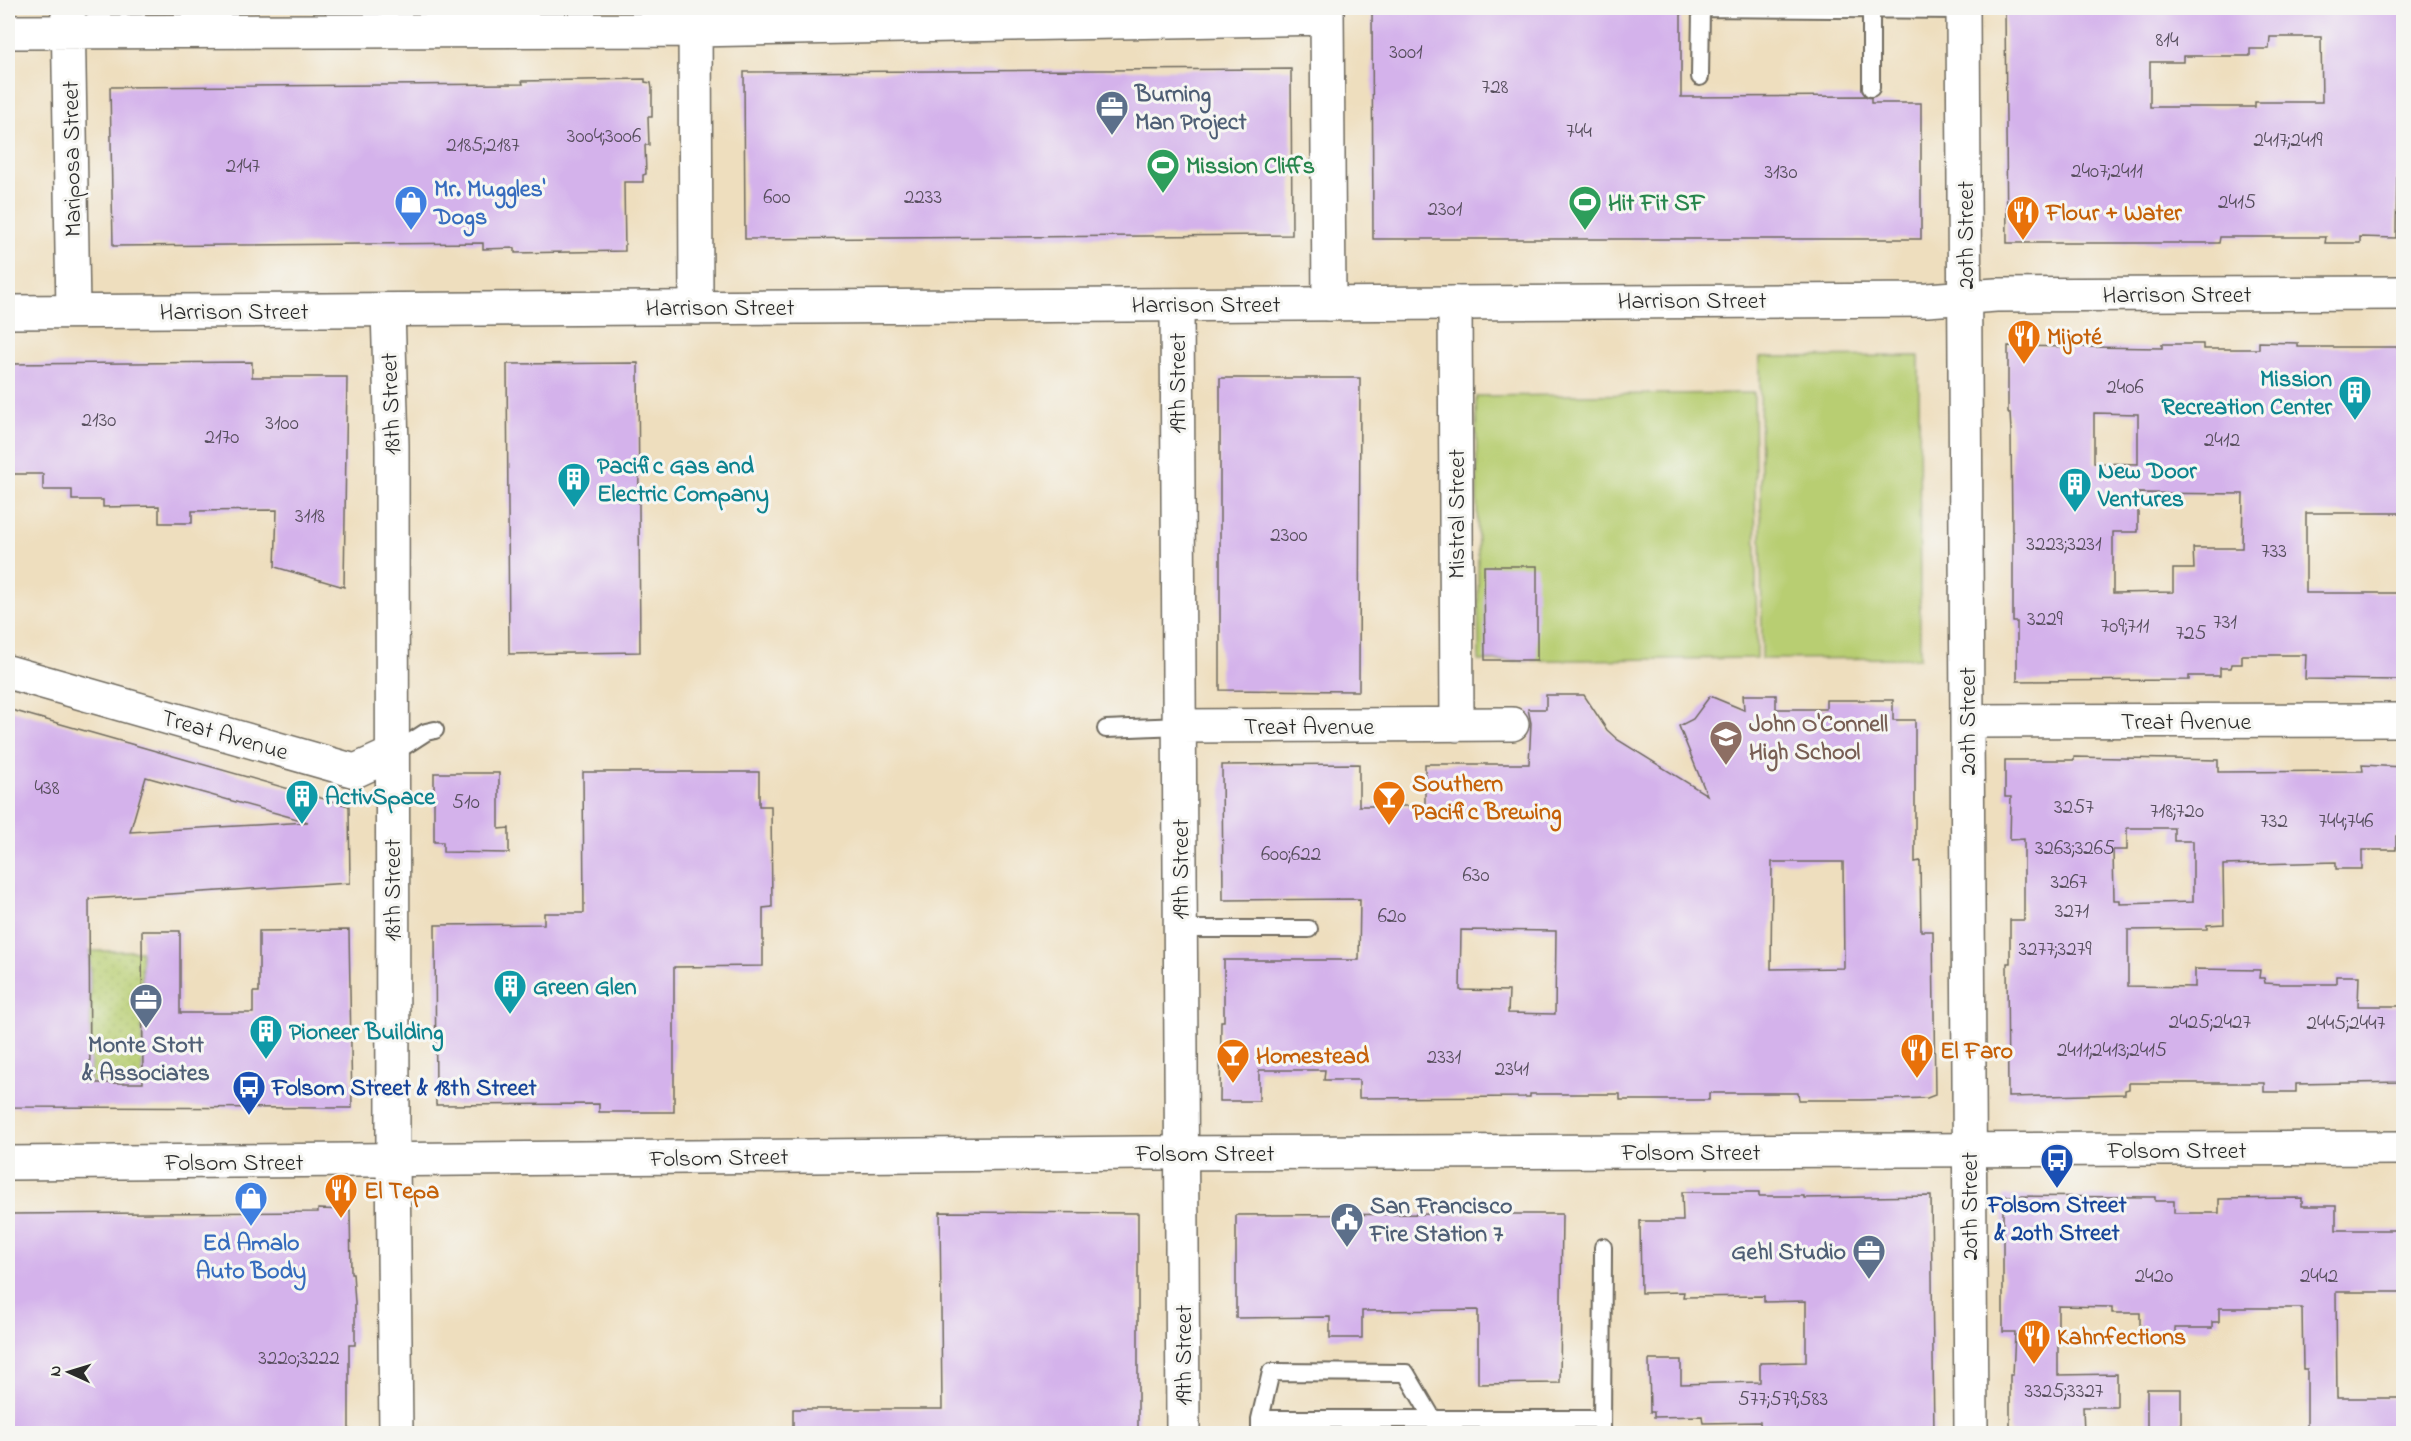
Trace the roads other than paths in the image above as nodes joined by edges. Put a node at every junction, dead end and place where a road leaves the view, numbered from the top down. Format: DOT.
graph roads {
  1 [pos="1963,9"];
  2 [pos="1871,10"];
  3 [pos="1327,13"];
  4 [pos="695,19"];
  5 [pos="68,20"];
  6 [pos="8,32"];
  7 [pos="1700,77"];
  8 [pos="1871,88"];
  9 [pos="2403,293"];
  10 [pos="1965,297"];
  11 [pos="1455,303"];
  12 [pos="1177,304"];
  13 [pos="1329,304"];
  14 [pos="696,308"];
  15 [pos="388,310"];
  16 [pos="73,311"];
  17 [pos="8,312"];
  18 [pos="8,672"];
  19 [pos="2403,720"];
  20 [pos="1968,721"];
  21 [pos="1512,724"];
  22 [pos="1457,725"];
  23 [pos="1180,726"];
  24 [pos="1106,729"];
  25 [pos="435,730"];
  26 [pos="392,754"];
  27 [pos="1181,929"];
  28 [pos="1309,929"];
  29 [pos="2403,1148"];
  30 [pos="1969,1151"];
  31 [pos="1182,1153"];
  32 [pos="393,1160"];
  33 [pos="8,1163"];
  34 [pos="1603,1246"];
  35 [pos="1433,1419"];
  36 [pos="1260,1426"];
  37 [pos="1602,1426"];
  38 [pos="396,1434"];
  39 [pos="1183,1434"];
  40 [pos="1971,1434"];
  1 -- 2 [label="lane"];
  1 -- 10 [label="street, 20th Street"];
  2 -- 7 [label="lane"];
  2 -- 8 [label="lane"];
  3 -- 4 [label="street"];
  3 -- 13 [label="street"];
  4 -- 5 [label="street"];
  4 -- 14 [label="street"];
  5 -- 6 [label="street"];
  5 -- 16 [label="street, Mariposa Street"];
  9 -- 10 [label="street, Harrison Street"];
  10 -- 11 [label="street, Harrison Street"];
  10 -- 20 [label="street, 20th Street"];
  11 -- 13 [label="street, Harrison Street"];
  11 -- 22 [label="street, Mistral Street"];
  12 -- 13 [label="street, Harrison Street"];
  12 -- 14 [label="street, Harrison Street"];
  12 -- 23 [label="street, 19th Street"];
  14 -- 15 [label="street, Harrison Street"];
  15 -- 16 [label="street, Harrison Street"];
  15 -- 26 [label="street, 18th Street"];
  16 -- 17 [label="street, Harrison Street"];
  18 -- 26 [label="street, Treat Avenue"];
  19 -- 20 [label="street, Treat Avenue"];
  20 -- 30 [label="street, 20th Street"];
  21 -- 22 [label="street, Treat Avenue"];
  22 -- 23 [label="street, Treat Avenue"];
  23 -- 24 [label="lane, Treat Avenue"];
  23 -- 27 [label="street, 19th Street"];
  25 -- 26 [label="lane, Treat Avenue"];
  26 -- 32 [label="street, 18th Street"];
  27 -- 28 [label="lane"];
  27 -- 31 [label="street, 19th Street"];
  29 -- 30 [label="street, Folsom Street"];
  30 -- 31 [label="street, Folsom Street"];
  30 -- 40 [label="street, 20th Street"];
  31 -- 32 [label="street, Folsom Street"];
  31 -- 39 [label="street, 19th Street"];
  32 -- 33 [label="street, Folsom Street"];
  32 -- 38 [label="street, 18th Street"];
  34 -- 37 [label="lane"];
  35 -- 36 [label="lane"];
  35 -- 36 [label="lane"];
  35 -- 37 [label="lane"];
}
